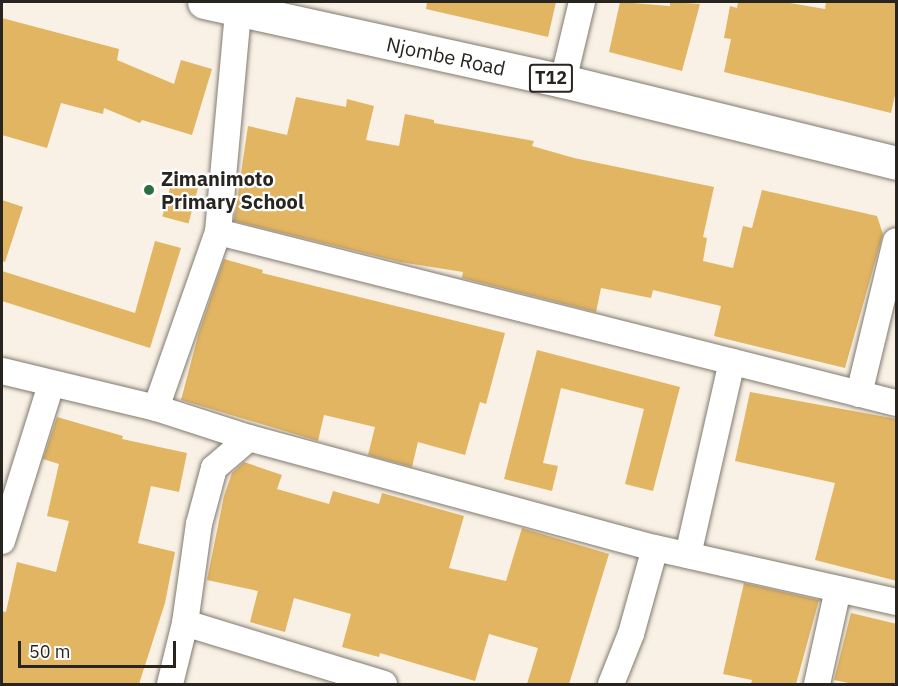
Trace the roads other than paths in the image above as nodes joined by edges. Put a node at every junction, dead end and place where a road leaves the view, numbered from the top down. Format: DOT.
graph roads {
  1 [pos="204,2"];
  2 [pos="582,2"];
  3 [pos="237,6"];
  4 [pos="563,81"];
  5 [pos="897,163"];
  6 [pos="218,232"];
  7 [pos="897,241"];
  8 [pos="732,362"];
  9 [pos="2,371"];
  10 [pos="51,385"];
  11 [pos="859,394"];
  12 [pos="897,403"];
  13 [pos="156,408"];
  14 [pos="249,438"];
  15 [pos="2,541"];
  16 [pos="655,548"];
  17 [pos="688,555"];
  18 [pos="838,589"];
  19 [pos="897,602"];
  20 [pos="186,623"];
  21 [pos="170,684"];
  22 [pos="384,684"];
  23 [pos="611,684"];
  24 [pos="817,684"];
  1 -- 3 [label="highway, Njombe Road / T12"];
  2 -- 4 [label="street"];
  3 -- 4 [label="highway, Njombe Road / T12"];
  3 -- 6 [label="street"];
  4 -- 5 [label="highway, Njombe Road / T12"];
  6 -- 8 [label="street"];
  6 -- 13 [label="street"];
  7 -- 11 [label="street"];
  8 -- 11 [label="street"];
  8 -- 17 [label="street"];
  9 -- 10 [label="street"];
  10 -- 13 [label="street"];
  10 -- 15 [label="street"];
  11 -- 12 [label="street"];
  13 -- 14 [label="street"];
  14 -- 16 [label="street"];
  14 -- 20 [label="street"];
  16 -- 17 [label="street"];
  16 -- 23 [label="street"];
  17 -- 18 [label="street"];
  18 -- 19 [label="street"];
  18 -- 24 [label="street"];
  20 -- 21 [label="street"];
  20 -- 22 [label="street"];
}
